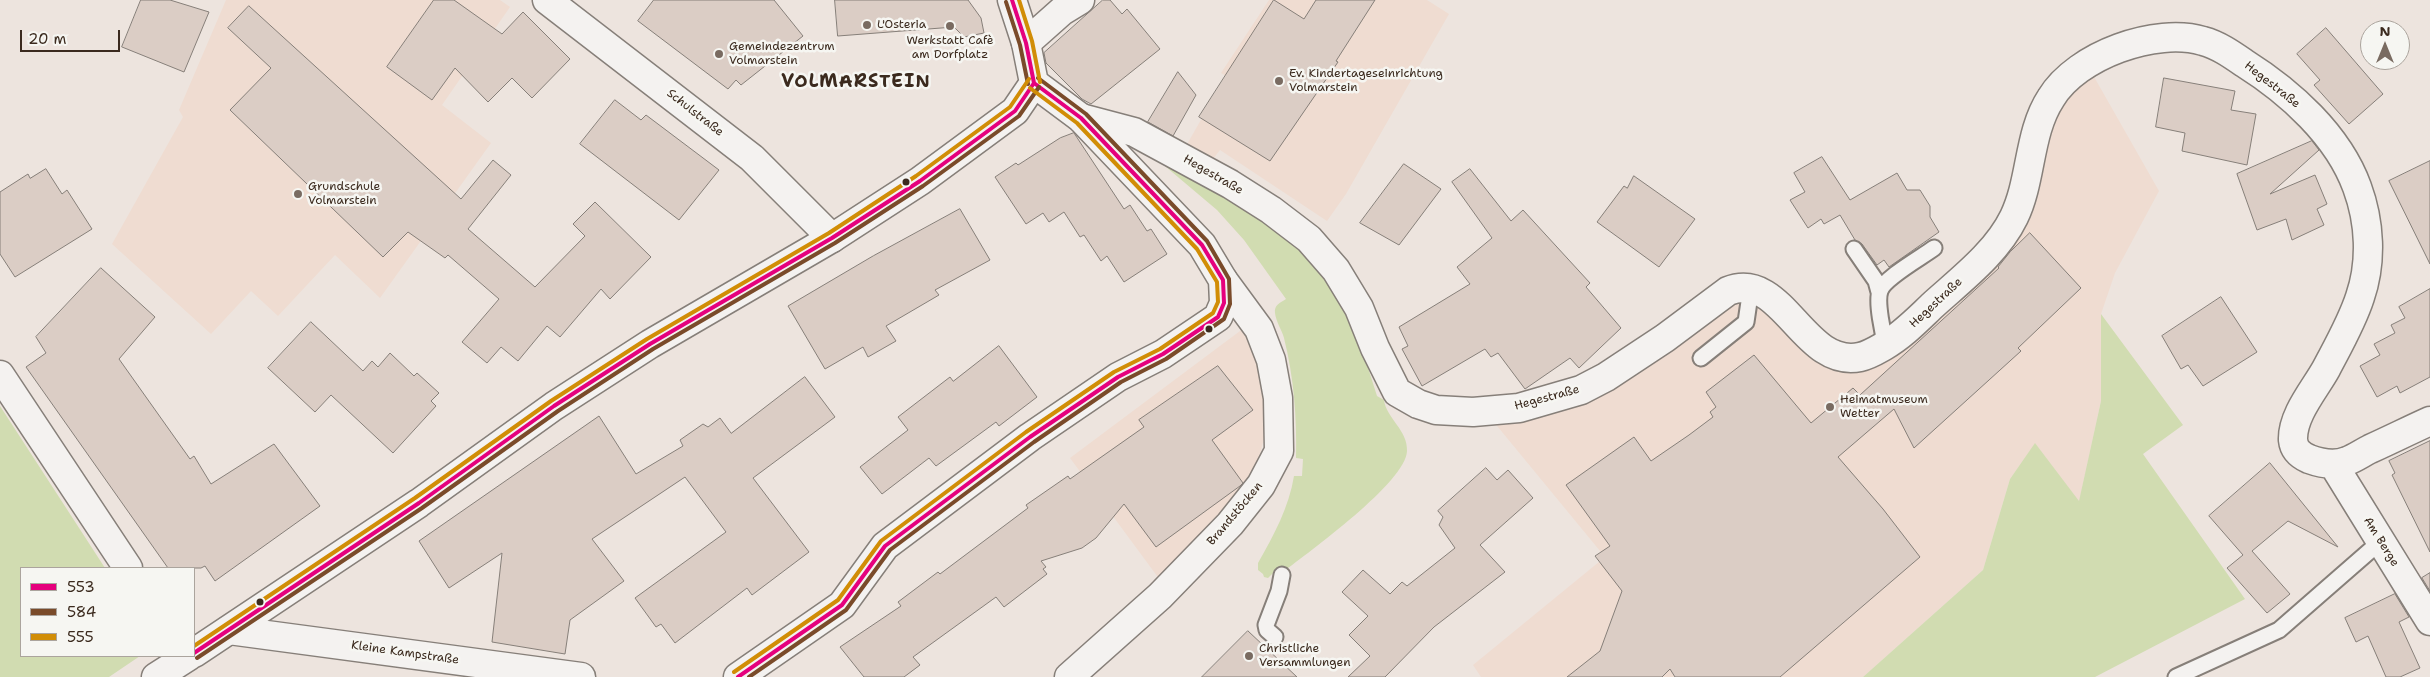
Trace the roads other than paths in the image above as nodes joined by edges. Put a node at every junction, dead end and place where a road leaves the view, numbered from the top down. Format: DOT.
graph roads {
  1 [pos="547,0"];
  2 [pos="1012,0"];
  3 [pos="1080,0"];
  4 [pos="1026,43"];
  5 [pos="1034,83"];
  6 [pos="1081,118"];
  7 [pos="832,238"];
  8 [pos="1854,248"];
  9 [pos="1934,248"];
  10 [pos="1223,280"];
  11 [pos="1751,288"];
  12 [pos="1879,292"];
  13 [pos="1886,345"];
  14 [pos="1701,358"];
  15 [pos="0,375"];
  16 [pos="2430,421"];
  17 [pos="2333,464"];
  18 [pos="2381,541"];
  19 [pos="127,567"];
  20 [pos="1282,575"];
  21 [pos="2430,621"];
  22 [pos="229,630"];
  23 [pos="1275,637"];
  24 [pos="195,651"];
  25 [pos="186,657"];
  26 [pos="156,677"];
  27 [pos="581,677"];
  28 [pos="738,677"];
  29 [pos="1069,677"];
  30 [pos="2176,677"];
  1 -- 7 [label="street, Schulstraße"];
  2 -- 4 [label="street"];
  3 -- 4 [label="street"];
  4 -- 5 [label="street"];
  5 -- 6 [label="street"];
  5 -- 7 [label="street"];
  6 -- 10 [label="street, Brandstöcken"];
  6 -- 11 [label="street, Hegestraße"];
  7 -- 22 [label="street"];
  8 -- 12 [label="lane"];
  9 -- 12 [label="lane"];
  10 -- 28 [label="street"];
  10 -- 29 [label="street, Brandstöcken"];
  11 -- 13 [label="street, Hegestraße"];
  11 -- 14 [label="lane"];
  12 -- 13 [label="lane"];
  13 -- 17 [label="street, Hegestraße"];
  15 -- 19 [label="street"];
  16 -- 17 [label="street, Hegestraße"];
  17 -- 18 [label="street, Am Berge"];
  18 -- 21 [label="street, Am Berge"];
  18 -- 30 [label="lane"];
  20 -- 23 [label="lane"];
  22 -- 24 [label="street"];
  22 -- 27 [label="street, Kleine Kampstraße"];
  25 -- 26 [label="street"];
}
